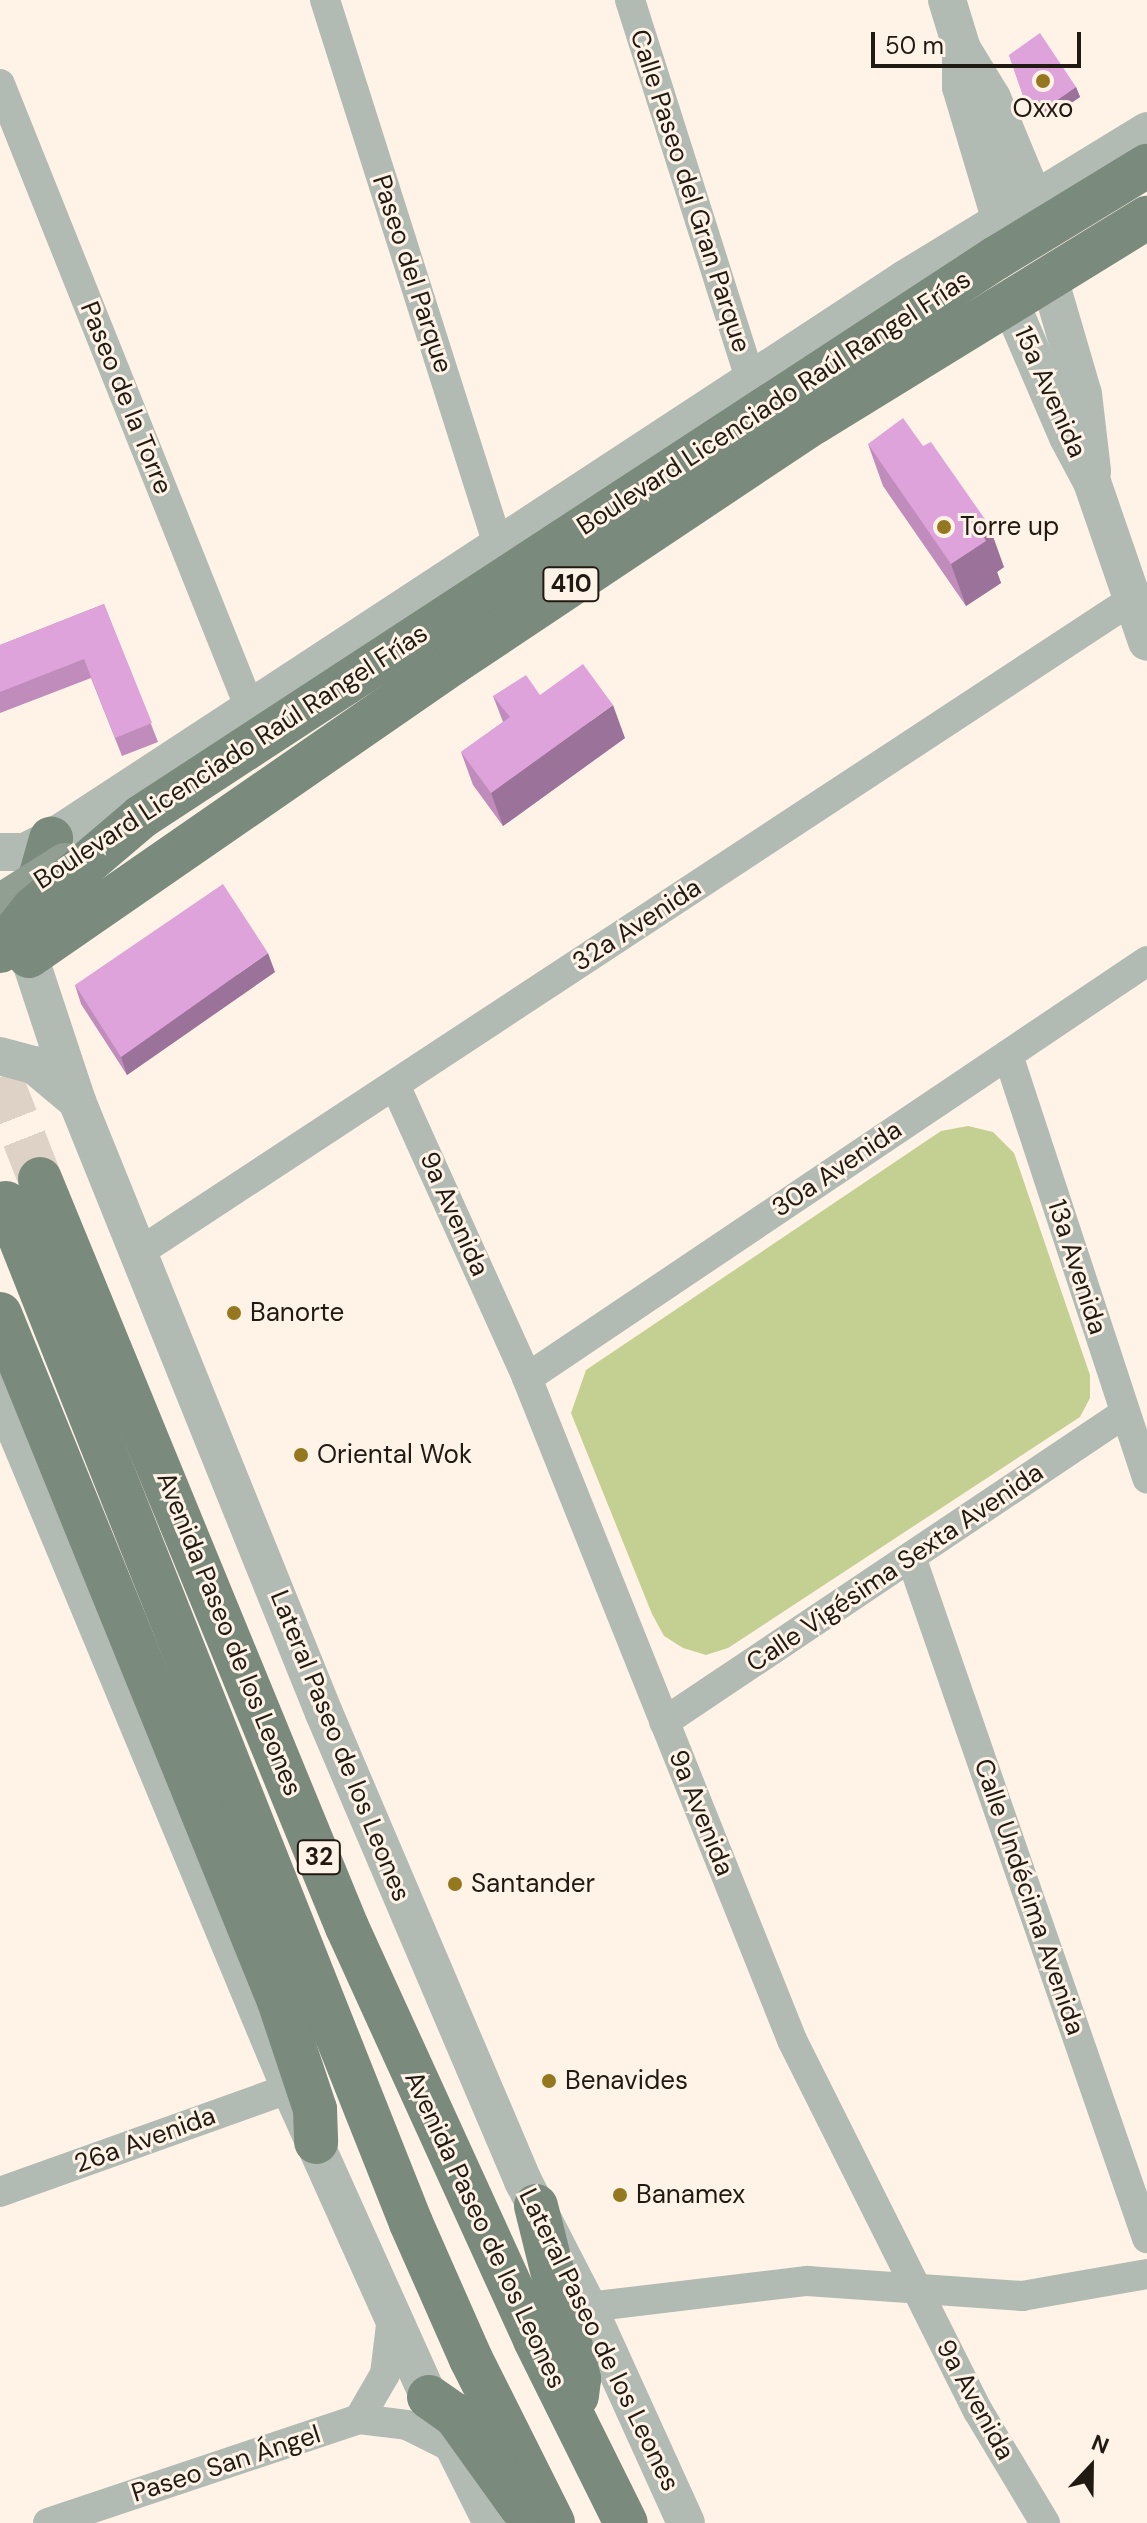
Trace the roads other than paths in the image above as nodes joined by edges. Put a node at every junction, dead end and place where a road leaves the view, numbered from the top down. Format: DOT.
graph roads {
  1 [pos="325,0"];
  2 [pos="630,0"];
  3 [pos="947,0"];
  4 [pos="962,49"];
  5 [pos="0,84"];
  6 [pos="1147,131"];
  7 [pos="1128,161"];
  8 [pos="1043,214"];
  9 [pos="1147,218"];
  10 [pos="999,239"];
  11 [pos="1147,243"];
  12 [pos="1089,257"];
  13 [pos="1049,278"];
  14 [pos="905,279"];
  15 [pos="1010,302"];
  16 [pos="751,382"];
  17 [pos="1092,482"];
  18 [pos="499,548"];
  19 [pos="1133,599"];
  20 [pos="1147,642"];
  21 [pos="251,711"];
  22 [pos="141,817"];
  23 [pos="51,839"];
  24 [pos="0,852"];
  25 [pos="104,904"];
  26 [pos="0,905"];
  27 [pos="14,953"];
  28 [pos="1147,961"];
  29 [pos="1008,1055"];
  30 [pos="0,1056"];
  31 [pos="395,1085"];
  32 [pos="77,1101"];
  33 [pos="141,1251"];
  34 [pos="0,1314"];
  35 [pos="527,1378"];
  36 [pos="0,1392"];
  37 [pos="1125,1413"];
  38 [pos="1147,1479"];
  39 [pos="911,1557"];
  40 [pos="664,1722"];
  41 [pos="290,2088"];
  42 [pos="316,2142"];
  43 [pos="3,2183"];
  44 [pos="536,2206"];
  45 [pos="1147,2238"];
  46 [pos="1147,2274"];
  47 [pos="916,2288"];
  48 [pos="588,2307"];
  49 [pos="392,2315"];
  50 [pos="429,2397"];
  51 [pos="572,2417"];
  52 [pos="359,2419"];
  53 [pos="453,2448"];
  54 [pos="48,2523"];
  55 [pos="492,2523"];
  56 [pos="532,2523"];
  57 [pos="553,2523"];
  58 [pos="626,2523"];
  59 [pos="686,2523"];
  60 [pos="1045,2523"];
  1 -- 18 [label="street, Paseo del Parque"];
  2 -- 16 [label="street, Calle Paseo del Gran Parque"];
  3 -- 4 [label="street"];
  4 -- 8 [label="street"];
  4 -- 10 [label="street"];
  5 -- 21 [label="street, Paseo de la Torre"];
  6 -- 7 [label="street"];
  7 -- 8 [label="main road, Boulevard Licenciado Raúl Rangel Frías / 410"];
  8 -- 10 [label="main road, Boulevard Licenciado Raúl Rangel Frías / 410"];
  9 -- 12 [label="main road, Boulevard Licenciado Raúl Rangel Frías / 410"];
  10 -- 14 [label="main road"];
  10 -- 22 [label="main road, Boulevard Licenciado Raúl Rangel Frías / 410"];
  11 -- 12 [label="street"];
  12 -- 13 [label="main road, Boulevard Licenciado Raúl Rangel Frías / 410"];
  13 -- 15 [label="main road, Boulevard Licenciado Raúl Rangel Frías / 410"];
  13 -- 17 [label="street, 15a Avenida"];
  14 -- 16 [label="street"];
  15 -- 17 [label="street, 15a Avenida"];
  15 -- 25 [label="main road, Boulevard Licenciado Raúl Rangel Frías / 410"];
  16 -- 18 [label="street"];
  17 -- 19 [label="street, 15a Avenida"];
  18 -- 21 [label="street"];
  19 -- 20 [label="street, 15a Avenida"];
  19 -- 31 [label="street, 32a Avenida"];
  21 -- 23 [label="street"];
  22 -- 26 [label="main road, Boulevard Licenciado Raúl Rangel Frías / 410, bridge"];
  22 -- 27 [label="main road, bridge"];
  23 -- 24 [label="street"];
  23 -- 25 [label="main road"];
  25 -- 27 [label="main road, Boulevard Licenciado Raúl Rangel Frías / 410"];
  27 -- 32 [label="street, Lateral Paseo de los Leones"];
  28 -- 29 [label="street, 30a Avenida"];
  29 -- 35 [label="street, 30a Avenida"];
  29 -- 37 [label="street, 13a Avenida"];
  30 -- 32 [label="street"];
  31 -- 33 [label="street, 32a Avenida"];
  31 -- 35 [label="street, 9a Avenida"];
  32 -- 33 [label="street, Lateral Paseo de los Leones"];
  33 -- 44 [label="street, Lateral Paseo de los Leones"];
  34 -- 42 [label="main road"];
  35 -- 40 [label="street, 9a Avenida"];
  36 -- 41 [label="street"];
  37 -- 38 [label="street, 13a Avenida"];
  37 -- 39 [label="street, Calle Vigésima Sexta Avenida"];
  39 -- 40 [label="street, Calle Vigésima Sexta Avenida"];
  39 -- 45 [label="street, Calle Undécima Avenida"];
  40 -- 47 [label="street, 9a Avenida"];
  41 -- 42 [label="street"];
  41 -- 43 [label="street, 26a Avenida"];
  42 -- 49 [label="street"];
  44 -- 48 [label="street, Lateral Paseo de los Leones"];
  44 -- 51 [label="main road"];
  46 -- 47 [label="street"];
  47 -- 48 [label="street"];
  47 -- 60 [label="street, 9a Avenida"];
  48 -- 59 [label="street, Lateral Paseo de los Leones"];
  49 -- 50 [label="street"];
  49 -- 52 [label="street"];
  50 -- 53 [label="street"];
  50 -- 56 [label="main road"];
  51 -- 57 [label="main road, Avenida Paseo de los Leones / 32"];
  51 -- 58 [label="main road, Avenida Paseo de los Leones / 32"];
  52 -- 53 [label="street, Paseo San Ángel"];
  52 -- 54 [label="street, Paseo San Ángel"];
  53 -- 55 [label="street"];
}
